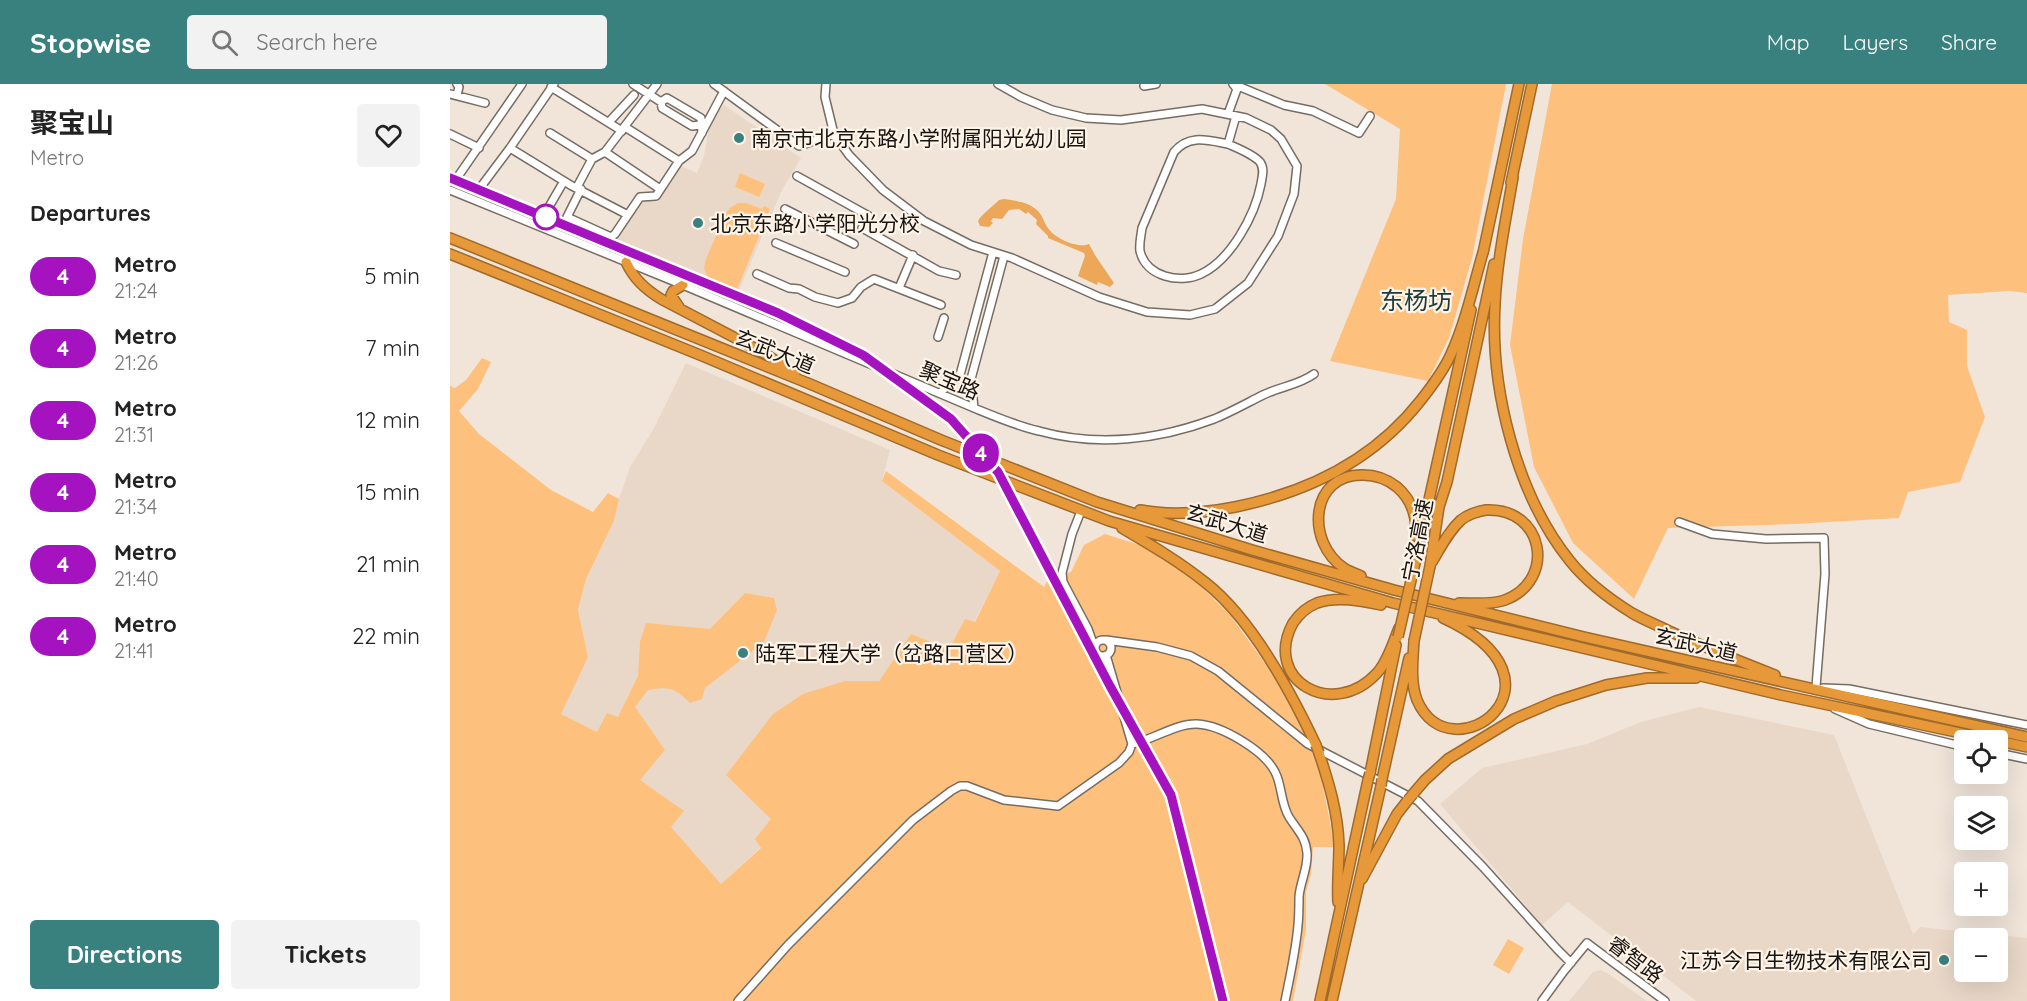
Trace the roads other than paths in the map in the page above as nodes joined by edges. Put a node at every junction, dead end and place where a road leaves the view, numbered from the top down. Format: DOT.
graph roads {
  1 [pos="457,84"];
  2 [pos="522,84"];
  3 [pos="632,84"];
  4 [pos="657,84"];
  5 [pos="714,84"];
  6 [pos="826,84"];
  7 [pos="998,84"];
  8 [pos="1156,84"];
  9 [pos="1519,84"];
  10 [pos="1532,84"];
  11 [pos="553,86"];
  12 [pos="1144,86"];
  13 [pos="724,92"];
  14 [pos="454,94"];
  15 [pos="650,94"];
  16 [pos="634,95"];
  17 [pos="661,102"];
  18 [pos="485,104"];
  19 [pos="642,104"];
  20 [pos="1232,115"];
  21 [pos="1370,116"];
  22 [pos="609,122"];
  23 [pos="700,125"];
  24 [pos="623,129"];
  25 [pos="550,133"];
  26 [pos="702,133"];
  27 [pos="450,134"];
  28 [pos="834,134"];
  29 [pos="1228,144"];
  30 [pos="479,148"];
  31 [pos="510,148"];
  32 [pos="605,152"];
  33 [pos="592,159"];
  34 [pos="679,161"];
  35 [pos="459,175"];
  36 [pos="797,176"];
  37 [pos="1513,177"];
  38 [pos="564,181"];
  39 [pos="480,188"];
  40 [pos="579,188"];
  41 [pos="660,189"];
  42 [pos="450,190"];
  43 [pos="550,205"];
  44 [pos="785,209"];
  45 [pos="628,215"];
  46 [pos="869,216"];
  47 [pos="862,228"];
  48 [pos="450,238"];
  49 [pos="776,243"];
  50 [pos="854,244"];
  51 [pos="1484,249"];
  52 [pos="993,252"];
  53 [pos="450,254"];
  54 [pos="913,255"];
  55 [pos="1004,256"];
  56 [pos="626,262"];
  57 [pos="844,272"];
  58 [pos="757,274"];
  59 [pos="956,275"];
  60 [pos="683,285"];
  61 [pos="899,288"];
  62 [pos="941,305"];
  63 [pos="682,311"];
  64 [pos="944,318"];
  65 [pos="938,337"];
  66 [pos="1314,374"];
  67 [pos="810,384"];
  68 [pos="940,393"];
  69 [pos="974,408"];
  70 [pos="1097,502"];
  71 [pos="1081,511"];
  72 [pos="1109,521"];
  73 [pos="1679,522"];
  74 [pos="1415,563"];
  75 [pos="1430,567"];
  76 [pos="1394,590"];
  77 [pos="1449,604"];
  78 [pos="1413,607"];
  79 [pos="1424,610"];
  80 [pos="1088,629"];
  81 [pos="1397,636"];
  82 [pos="1105,640"];
  83 [pos="1414,640"];
  84 [pos="1122,642"];
  85 [pos="1095,649"];
  86 [pos="1108,654"];
  87 [pos="1719,679"];
  88 [pos="1812,687"];
  89 [pos="1816,702"];
  90 [pos="2027,725"];
  91 [pos="2027,737"];
  92 [pos="1132,744"];
  93 [pos="1954,744"];
  94 [pos="2027,747"];
  95 [pos="2008,755"];
  96 [pos="2027,759"];
  97 [pos="1355,895"];
  98 [pos="1338,911"];
  99 [pos="1571,963"];
  100 [pos="738,1001"];
  101 [pos="1285,1001"];
  102 [pos="1320,1001"];
  103 [pos="1332,1001"];
  104 [pos="1542,1001"];
  105 [pos="1665,1001"];
  1 -- 14 [label="street"];
  2 -- 30 [label="street"];
  3 -- 15 [label="street"];
  3 -- 16 [label="street"];
  4 -- 15 [label="street"];
  5 -- 13 [label="street"];
  6 -- 28 [label="street"];
  7 -- 20 [label="street"];
  8 -- 12 [label="street"];
  9 -- 51 [label="highway, 宁洛高速"];
  10 -- 37 [label="highway, 宁洛高速"];
  11 -- 22 [label="street"];
  11 -- 31 [label="street"];
  13 -- 26 [label="street"];
  13 -- 28 [label="street"];
  14 -- 18 [label="street"];
  15 -- 17 [label="street"];
  15 -- 19 [label="street"];
  16 -- 19 [label="street"];
  16 -- 22 [label="street"];
  17 -- 23 [label="street"];
  17 -- 23 [label="street"];
  19 -- 24 [label="street"];
  20 -- 21 [label="street"];
  20 -- 29 [label="street"];
  20 -- 55 [label="street"];
  22 -- 24 [label="street"];
  23 -- 26 [label="street"];
  24 -- 32 [label="street"];
  24 -- 34 [label="street"];
  25 -- 33 [label="street"];
  26 -- 34 [label="street"];
  27 -- 30 [label="street"];
  28 -- 52 [label="street"];
  29 -- 29 [label="street"];
  30 -- 35 [label="street"];
  31 -- 38 [label="street"];
  31 -- 39 [label="street"];
  32 -- 33 [label="street"];
  32 -- 41 [label="street"];
  33 -- 40 [label="street"];
  34 -- 41 [label="street"];
  36 -- 46 [label="street"];
  37 -- 75 [label="highway, 宁洛高速"];
  37 -- 88 [label="highway"];
  38 -- 40 [label="street"];
  38 -- 43 [label="street"];
  40 -- 45 [label="street"];
  40 -- 45 [label="street"];
  41 -- 45 [label="street"];
  42 -- 56 [label="street, 聚宝路"];
  44 -- 50 [label="street"];
  47 -- 54 [label="street"];
  48 -- 67 [label="highway, 玄武大道"];
  49 -- 57 [label="street"];
  51 -- 70 [label="highway"];
  51 -- 74 [label="highway, 宁洛高速"];
  52 -- 55 [label="street"];
  52 -- 68 [label="street"];
  53 -- 71 [label="highway, 玄武大道"];
  54 -- 59 [label="street"];
  54 -- 61 [label="street"];
  55 -- 69 [label="street"];
  56 -- 60 [label="street, 聚宝路"];
  56 -- 63 [label="highway"];
  58 -- 61 [label="street"];
  60 -- 63 [label="highway"];
  60 -- 68 [label="street, 聚宝路"];
  61 -- 62 [label="street"];
  63 -- 67 [label="highway"];
  64 -- 65 [label="street"];
  66 -- 69 [label="street, 聚宝路"];
  67 -- 70 [label="highway, 玄武大道"];
  68 -- 69 [label="street, 聚宝路"];
  70 -- 76 [label="highway, 玄武大道"];
  71 -- 72 [label="highway, 玄武大道"];
  71 -- 80 [label="street"];
  72 -- 78 [label="highway, 玄武大道"];
  72 -- 98 [label="highway"];
  73 -- 88 [label="street"];
  74 -- 76 [label="highway"];
  74 -- 81 [label="highway, 宁洛高速, bridge"];
  75 -- 77 [label="highway"];
  75 -- 83 [label="highway, 宁洛高速, bridge"];
  76 -- 77 [label="highway, 玄武大道"];
  77 -- 88 [label="highway, 玄武大道"];
  78 -- 79 [label="highway, 玄武大道"];
  78 -- 81 [label="highway"];
  79 -- 83 [label="highway"];
  79 -- 87 [label="highway, 玄武大道"];
  80 -- 82 [label="street"];
  80 -- 85 [label="street"];
  81 -- 98 [label="highway, 宁洛高速"];
  82 -- 84 [label="street"];
  82 -- 85 [label="street"];
  82 -- 86 [label="street"];
  83 -- 97 [label="highway, 宁洛高速"];
  84 -- 86 [label="street"];
  84 -- 99 [label="street"];
  85 -- 86 [label="street"];
  86 -- 92 [label="street"];
  87 -- 89 [label="highway, 玄武大道"];
  87 -- 97 [label="highway"];
  88 -- 90 [label="street"];
  88 -- 91 [label="highway, 玄武大道"];
  89 -- 93 [label="street"];
  89 -- 94 [label="highway, 玄武大道"];
  92 -- 100 [label="street"];
  92 -- 101 [label="street"];
  95 -- 96 [label="street"];
  97 -- 103 [label="highway, 宁洛高速"];
  98 -- 102 [label="highway, 宁洛高速"];
  99 -- 104 [label="street"];
  99 -- 105 [label="street, 睿智路"];
}
